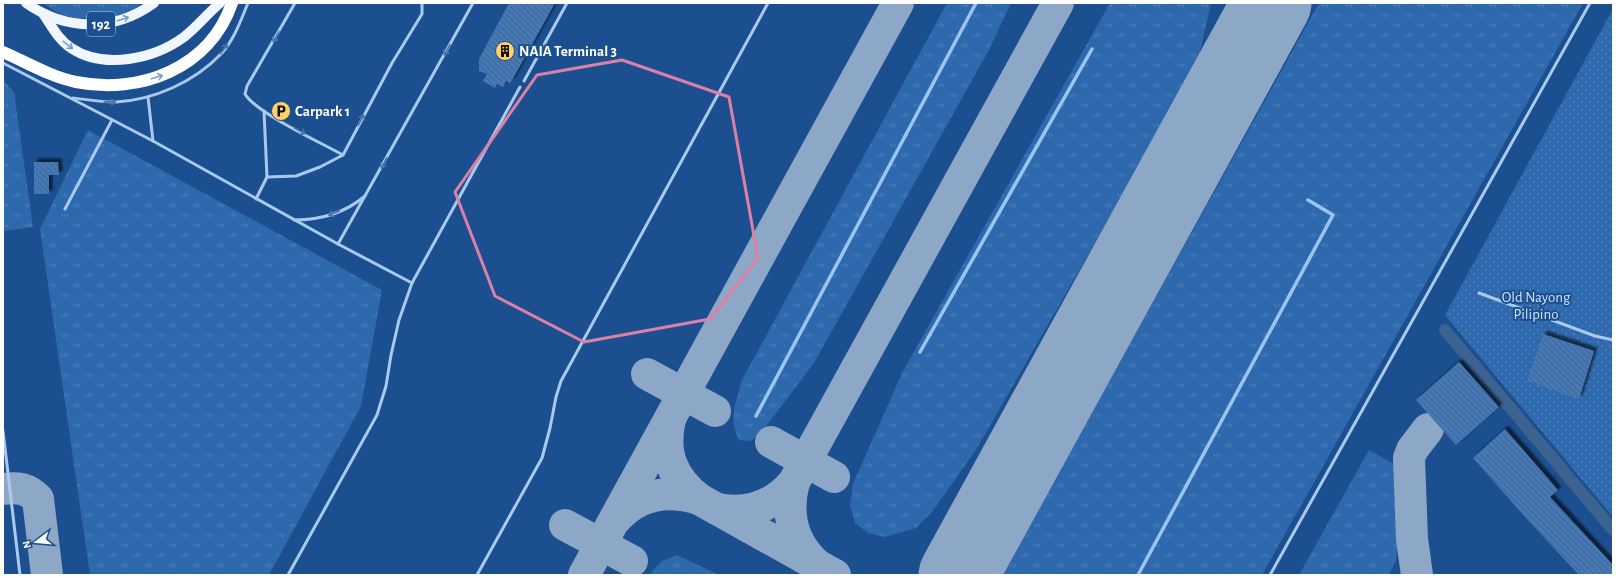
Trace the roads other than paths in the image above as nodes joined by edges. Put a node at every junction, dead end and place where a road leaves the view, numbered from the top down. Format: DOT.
graph roads {
  1 [pos="26,3"];
  2 [pos="154,3"];
  3 [pos="220,3"];
  4 [pos="232,3"];
  5 [pos="248,3"];
  6 [pos="295,3"];
  7 [pos="422,3"];
  8 [pos="473,3"];
  9 [pos="567,3"];
  10 [pos="768,3"];
  11 [pos="1590,3"];
  12 [pos="44,15"];
  13 [pos="3,52"];
  14 [pos="3,63"];
  15 [pos="524,81"];
  16 [pos="520,87"];
  17 [pos="148,97"];
  18 [pos="72,98"];
  19 [pos="264,111"];
  20 [pos="112,120"];
  21 [pos="153,141"];
  22 [pos="343,155"];
  23 [pos="267,177"];
  24 [pos="368,193"];
  25 [pos="256,199"];
  26 [pos="65,209"];
  27 [pos="293,220"];
  28 [pos="338,244"];
  29 [pos="412,283"];
  30 [pos="1479,293"];
  31 [pos="1613,340"];
  32 [pos="3,431"];
  33 [pos="20,575"];
  34 [pos="288,575"];
  35 [pos="477,575"];
  36 [pos="1270,575"];
  1 -- 12 [label="main road, 192"];
  12 -- 2 [label="main road, 192, one-way"];
  12 -- 3 [label="main road, one-way"];
  13 -- 4 [label="highway, one-way"];
  17 -- 5 [label="lane, one-way"];
  6 -- 19 [label="lane, one-way"];
  22 -- 7 [label="lane, one-way"];
  8 -- 24 [label="lane, one-way"];
  9 -- 15 [label="lane"];
  10 -- 35 [label="lane"];
  11 -- 36 [label="lane"];
  14 -- 18 [label="lane"];
  16 -- 29 [label="lane"];
  18 -- 17 [label="lane, one-way"];
  17 -- 21 [label="lane"];
  18 -- 20 [label="lane"];
  19 -- 22 [label="lane, one-way"];
  19 -- 23 [label="lane"];
  20 -- 21 [label="lane"];
  20 -- 26 [label="lane"];
  21 -- 25 [label="lane"];
  22 -- 23 [label="lane"];
  23 -- 25 [label="lane"];
  24 -- 27 [label="lane, one-way"];
  24 -- 28 [label="lane"];
  25 -- 27 [label="lane"];
  27 -- 28 [label="lane"];
  28 -- 29 [label="lane"];
  29 -- 34 [label="lane"];
  30 -- 31 [label="lane"];
  32 -- 33 [label="lane"];
}
